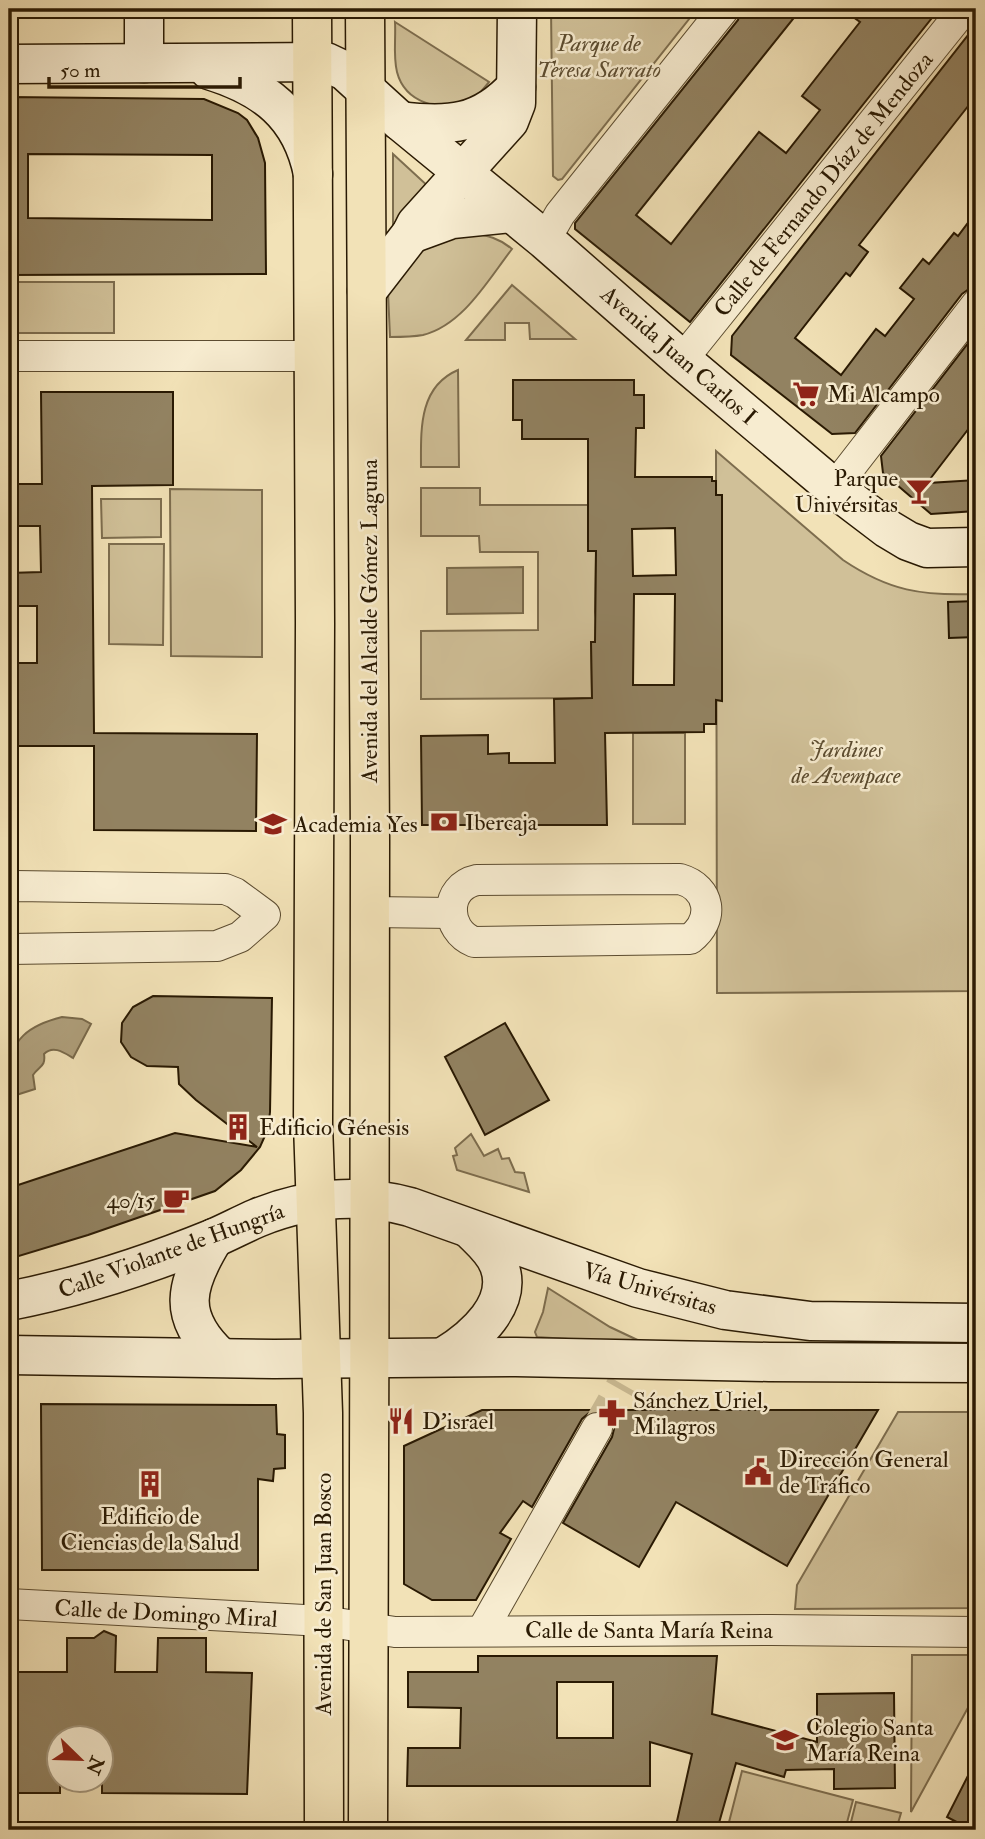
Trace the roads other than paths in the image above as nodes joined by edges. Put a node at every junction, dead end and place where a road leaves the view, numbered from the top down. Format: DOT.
graph roads {
  1 [pos="144,9"];
  2 [pos="312,9"];
  3 [pos="517,9"];
  4 [pos="724,9"];
  5 [pos="964,9"];
  6 [pos="365,20"];
  7 [pos="183,62"];
  8 [pos="319,62"];
  9 [pos="144,63"];
  10 [pos="9,64"];
  11 [pos="516,87"];
  12 [pos="366,92"];
  13 [pos="400,121"];
  14 [pos="463,172"];
  15 [pos="313,176"];
  16 [pos="511,213"];
  17 [pos="411,234"];
  18 [pos="545,240"];
  19 [pos="367,290"];
  20 [pos="976,305"];
  21 [pos="9,356"];
  22 [pos="296,356"];
  23 [pos="682,360"];
  24 [pos="834,488"];
  25 [pos="976,547"];
  26 [pos="9,888"];
  27 [pos="370,912"];
  28 [pos="452,912"];
  29 [pos="9,949"];
  30 [pos="340,1200"];
  31 [pos="472,1231"];
  32 [pos="214,1238"];
  33 [pos="9,1301"];
  34 [pos="976,1323"];
  35 [pos="9,1355"];
  36 [pos="445,1356"];
  37 [pos="220,1357"];
  38 [pos="344,1358"];
  39 [pos="976,1363"];
  40 [pos="597,1428"];
  41 [pos="9,1604"];
  42 [pos="323,1621"];
  43 [pos="368,1627"];
  44 [pos="482,1631"];
  45 [pos="976,1632"];
  46 [pos="324,1830"];
  47 [pos="368,1830"];
  1 -- 9 [label="main road"];
  2 -- 8 [label="main road, Avenida del Alcalde Gómez Laguna"];
  3 -- 11 [label="main road"];
  4 -- 18 [label="street"];
  5 -- 23 [label="street, Calle de Fernando Díaz de Mendoza"];
  6 -- 8 [label="main road"];
  6 -- 12 [label="main road, Avenida del Alcalde Gómez Laguna"];
  7 -- 8 [label="main road"];
  7 -- 9 [label="main road"];
  7 -- 15 [label="main road, Avenida del Alcalde Gómez Laguna"];
  8 -- 12 [label="main road, Avenida Juan Carlos I"];
  8 -- 15 [label="main road, Avenida del Alcalde Gómez Laguna"];
  9 -- 10 [label="main road"];
  11 -- 13 [label="main road"];
  11 -- 14 [label="main road"];
  12 -- 13 [label="main road, Avenida Juan Carlos I"];
  12 -- 19 [label="main road, Avenida del Alcalde Gómez Laguna"];
  13 -- 14 [label="main road, Avenida Juan Carlos I"];
  14 -- 16 [label="main road, Avenida Juan Carlos I"];
  14 -- 17 [label="main road"];
  15 -- 30 [label="main road, Avenida del Alcalde Gómez Laguna"];
  16 -- 17 [label="main road"];
  16 -- 18 [label="main road, Avenida Juan Carlos I"];
  17 -- 19 [label="main road"];
  18 -- 23 [label="main road, Avenida Juan Carlos I"];
  19 -- 27 [label="main road, Avenida del Alcalde Gómez Laguna"];
  20 -- 24 [label="street"];
  21 -- 22 [label="street"];
  23 -- 24 [label="main road, Avenida Juan Carlos I"];
  24 -- 25 [label="main road, Avenida Juan Carlos I"];
  26 -- 29 [label="street"];
  27 -- 28 [label="street"];
  27 -- 30 [label="main road, Avenida del Alcalde Gómez Laguna"];
  28 -- 28 [label="street"];
  30 -- 31 [label="main road, Vía Univérsitas"];
  30 -- 32 [label="main road, Calle Violante de Hungría"];
  30 -- 38 [label="main road, Avenida del Alcalde Gómez Laguna"];
  30 -- 38 [label="main road, Avenida del Alcalde Gómez Laguna"];
  31 -- 34 [label="main road, Vía Univérsitas"];
  31 -- 36 [label="main road"];
  32 -- 33 [label="main road, Calle Violante de Hungría"];
  32 -- 37 [label="main road"];
  35 -- 37 [label="main road"];
  36 -- 38 [label="main road"];
  36 -- 39 [label="main road"];
  37 -- 38 [label="main road"];
  38 -- 42 [label="main road, Avenida de San Juan Bosco"];
  38 -- 43 [label="main road, Avenida de San Juan Bosco"];
  40 -- 44 [label="street"];
  41 -- 42 [label="street, Calle de Domingo Miral"];
  42 -- 43 [label="street, Calle de Santa María Reina"];
  42 -- 46 [label="main road, Avenida de San Juan Bosco"];
  43 -- 44 [label="street, Calle de Santa María Reina"];
  43 -- 47 [label="main road, Avenida de San Juan Bosco"];
  44 -- 45 [label="street, Calle de Santa María Reina"];
}
